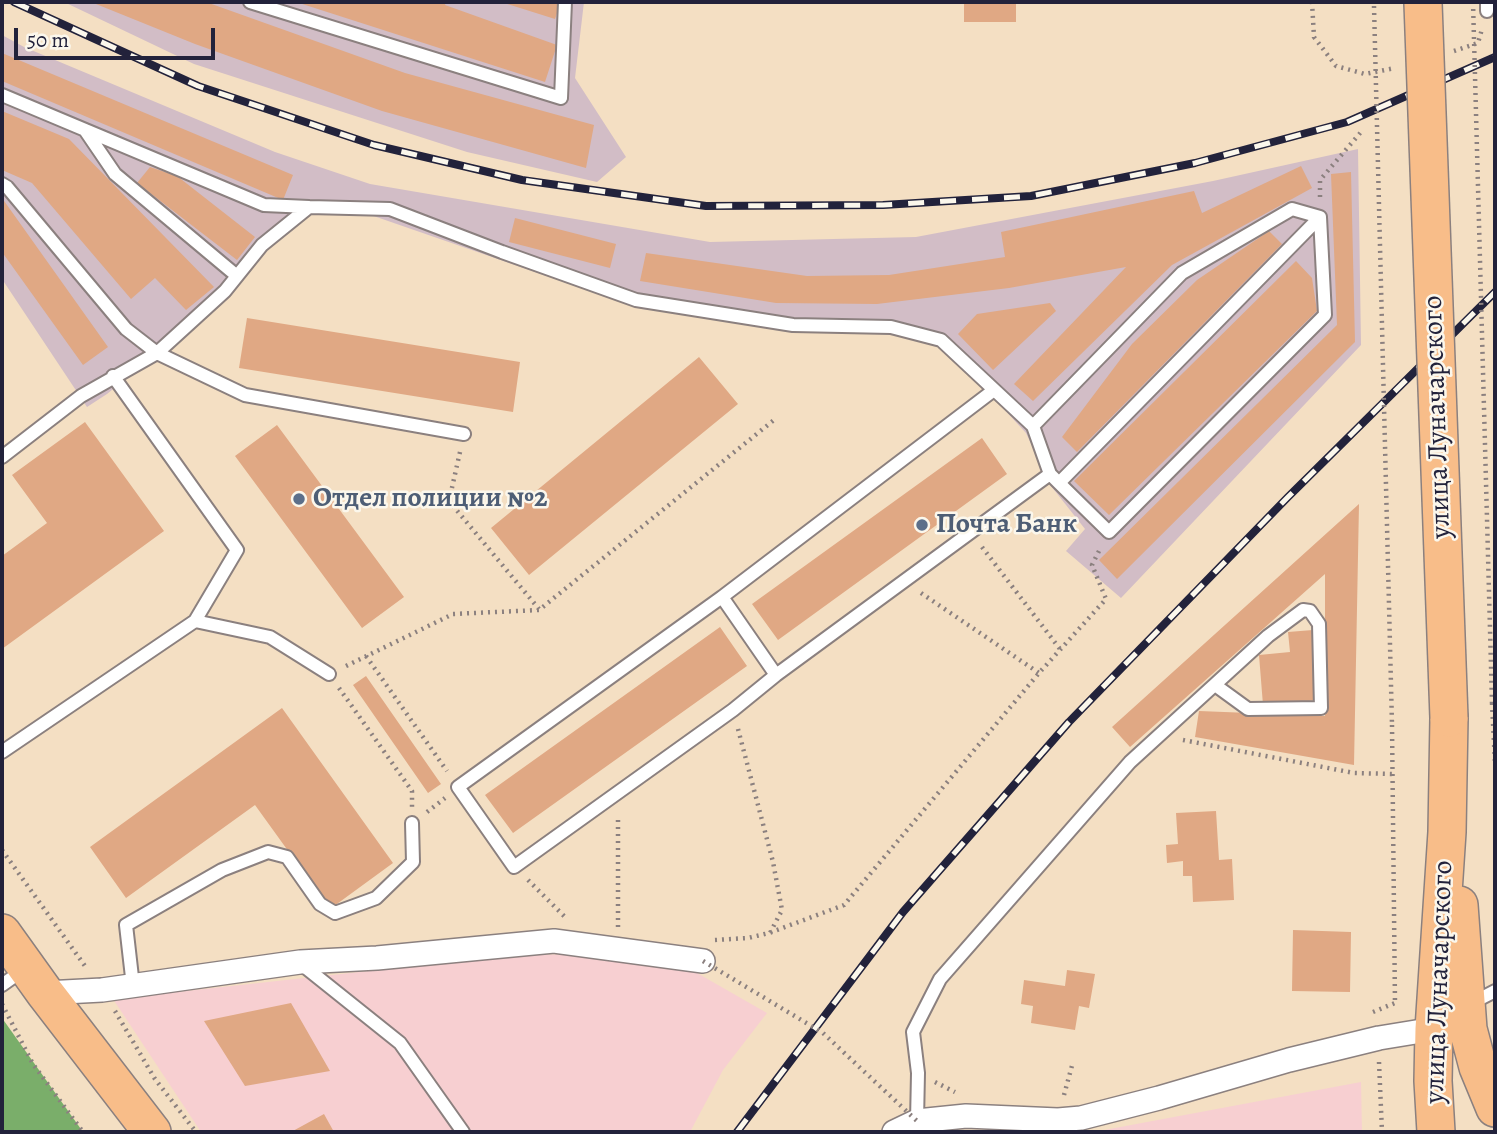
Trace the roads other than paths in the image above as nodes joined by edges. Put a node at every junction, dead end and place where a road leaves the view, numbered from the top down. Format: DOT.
graph roads {
  1 [pos="250,2"];
  2 [pos="565,2"];
  3 [pos="1423,2"];
  4 [pos="2,94"];
  5 [pos="85,130"];
  6 [pos="2,184"];
  7 [pos="309,207"];
  8 [pos="1320,217"];
  9 [pos="237,276"];
  10 [pos="156,353"];
  11 [pos="113,376"];
  12 [pos="995,390"];
  13 [pos="1033,426"];
  14 [pos="464,434"];
  15 [pos="2,456"];
  16 [pos="1050,474"];
  17 [pos="1059,483"];
  18 [pos="722,597"];
  19 [pos="195,621"];
  20 [pos="329,674"];
  21 [pos="776,675"];
  22 [pos="1215,685"];
  23 [pos="2,752"];
  24 [pos="412,823"];
  25 [pos="1447,832"];
  26 [pos="2,933"];
  27 [pos="703,953"];
  28 [pos="300,962"];
  29 [pos="24,982"];
  30 [pos="133,986"];
  31 [pos="1481,998"];
  32 [pos="1434,1029"];
  33 [pos="1495,1108"];
  34 [pos="1079,1115"];
  35 [pos="917,1121"];
  36 [pos="152,1132"];
  37 [pos="463,1132"];
  38 [pos="894,1132"];
  39 [pos="1436,1132"];
  1 -- 2 [label="lane"];
  3 -- 25 [label="main road, улица Луначарского, bridge"];
  4 -- 5 [label="lane"];
  5 -- 7 [label="lane"];
  5 -- 9 [label="lane"];
  6 -- 10 [label="lane"];
  7 -- 9 [label="lane"];
  7 -- 12 [label="lane"];
  8 -- 13 [label="lane"];
  8 -- 17 [label="lane"];
  8 -- 17 [label="lane"];
  9 -- 10 [label="lane"];
  10 -- 11 [label="lane"];
  10 -- 14 [label="lane"];
  11 -- 15 [label="lane"];
  11 -- 19 [label="lane"];
  12 -- 13 [label="lane"];
  12 -- 18 [label="lane"];
  13 -- 16 [label="lane"];
  16 -- 17 [label="lane"];
  16 -- 21 [label="lane"];
  18 -- 21 [label="lane"];
  18 -- 21 [label="lane"];
  19 -- 20 [label="lane"];
  19 -- 23 [label="lane"];
  22 -- 22 [label="lane"];
  22 -- 35 [label="lane"];
  24 -- 30 [label="lane"];
  25 -- 31 [label="main road, улица Луначарского"];
  25 -- 32 [label="main road, улица Луначарского"];
  26 -- 29 [label="main road"];
  27 -- 28 [label="street"];
  28 -- 30 [label="street"];
  28 -- 37 [label="lane"];
  29 -- 30 [label="street"];
  29 -- 36 [label="main road"];
  31 -- 32 [label="street"];
  31 -- 33 [label="main road, улица Луначарского"];
  32 -- 34 [label="street"];
  32 -- 39 [label="main road, улица Луначарского"];
  34 -- 35 [label="street"];
  35 -- 38 [label="street"];
}
